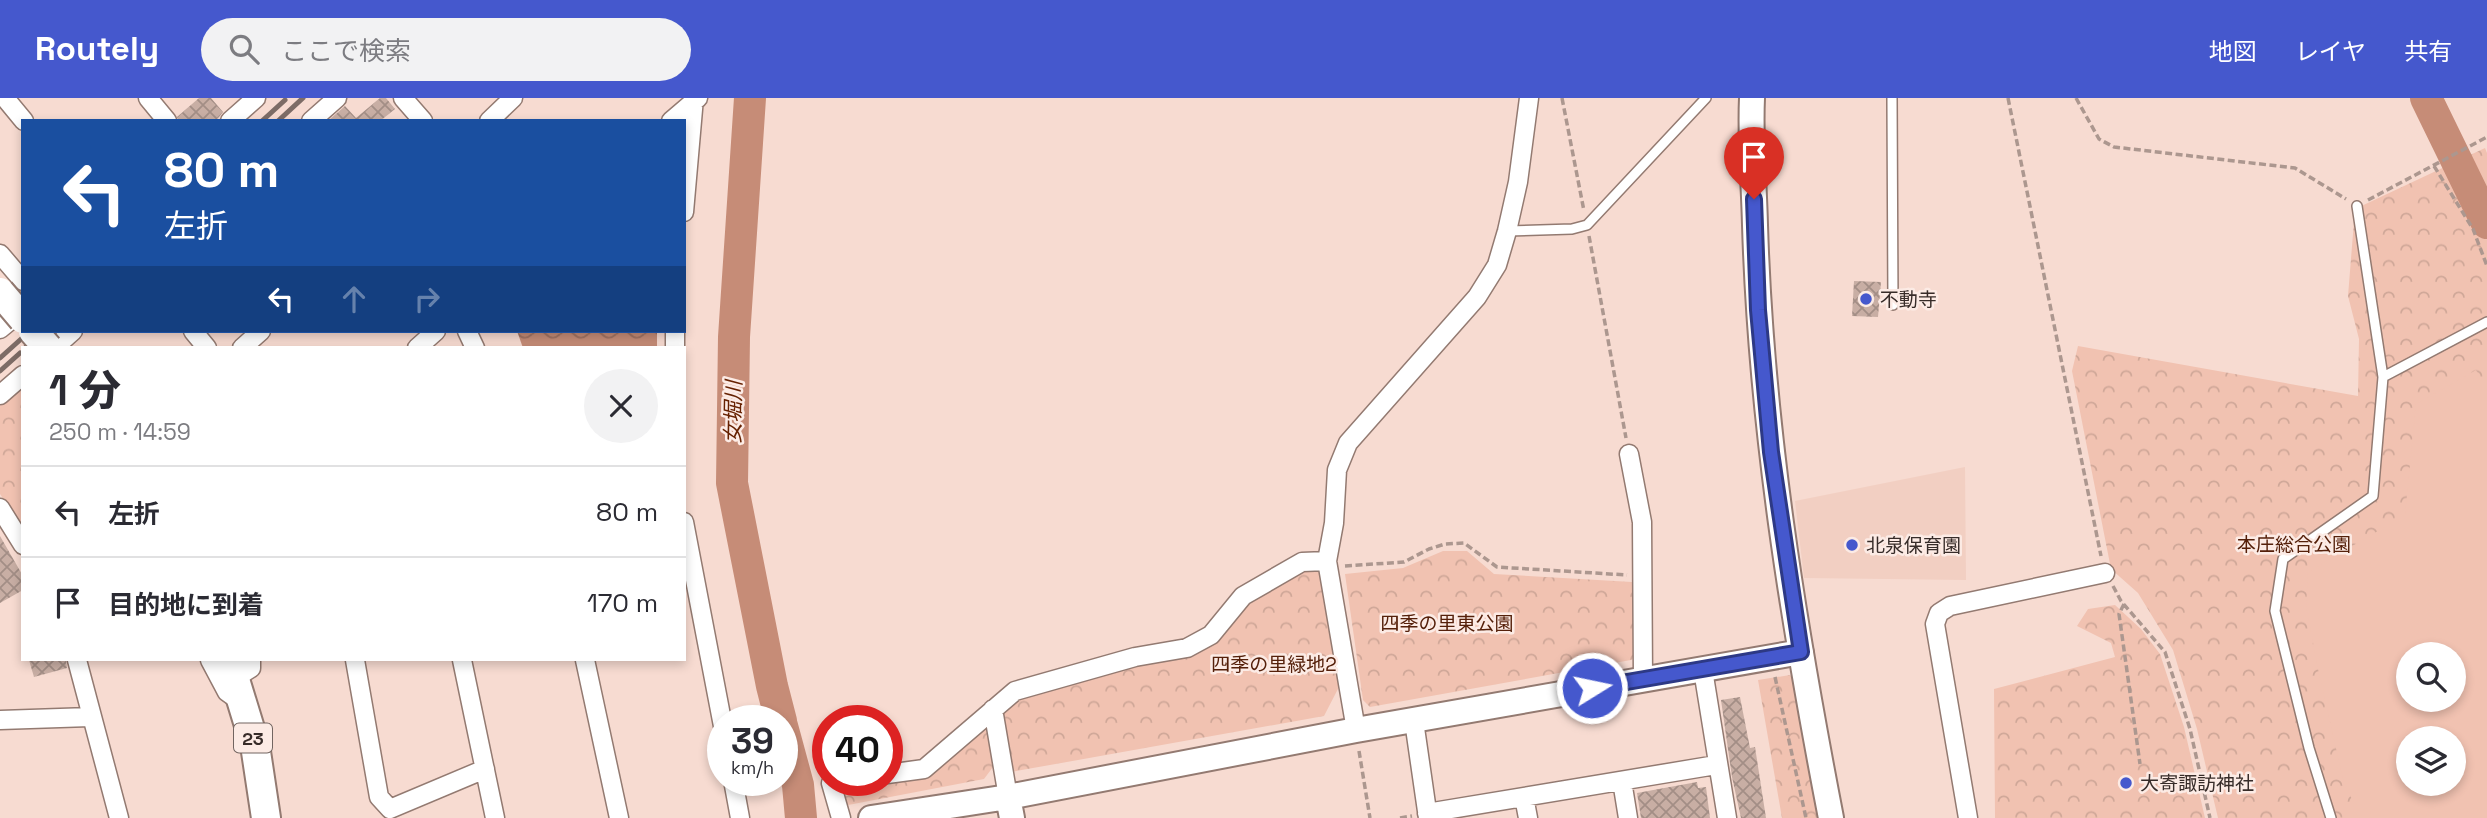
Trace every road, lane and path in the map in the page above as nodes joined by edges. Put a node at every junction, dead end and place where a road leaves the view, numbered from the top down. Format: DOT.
graph roads {
  1 [pos="5,98"];
  2 [pos="148,98"];
  3 [pos="337,98"];
  4 [pos="403,98"];
  5 [pos="513,98"];
  6 [pos="1530,98"];
  7 [pos="1562,98"];
  8 [pos="1706,98"];
  9 [pos="1752,98"];
  10 [pos="1892,98"];
  11 [pos="2008,98"];
  12 [pos="2076,98"];
  13 [pos="253,99"];
  14 [pos="695,99"];
  15 [pos="22,119"];
  16 [pos="165,119"];
  17 [pos="232,119"];
  18 [pos="312,119"];
  19 [pos="422,119"];
  20 [pos="491,119"];
  21 [pos="673,119"];
  22 [pos="2487,137"];
  23 [pos="2434,165"];
  24 [pos="686,191"];
  25 [pos="2357,206"];
  26 [pos="1587,225"];
  27 [pos="1507,232"];
  28 [pos="0,254"];
  29 [pos="2487,266"];
  30 [pos="21,279"];
  31 [pos="0,292"];
  32 [pos="1893,305"];
  33 [pos="21,312"];
  34 [pos="2487,322"];
  35 [pos="6,326"];
  36 [pos="40,333"];
  37 [pos="259,333"];
  38 [pos="434,333"];
  39 [pos="67,341"];
  40 [pos="244,346"];
  41 [pos="419,346"];
  42 [pos="21,377"];
  43 [pos="2383,377"];
  44 [pos="0,394"];
  45 [pos="1629,454"];
  46 [pos="0,508"];
  47 [pos="686,532"];
  48 [pos="21,542"];
  49 [pos="1326,561"];
  50 [pos="2105,573"];
  51 [pos="1642,576"];
  52 [pos="2124,604"];
  53 [pos="1801,652"];
  54 [pos="1771,658"];
  55 [pos="77,661"];
  56 [pos="211,661"];
  57 [pos="355,661"];
  58 [pos="462,661"];
  59 [pos="585,661"];
  60 [pos="1703,670"];
  61 [pos="239,675"];
  62 [pos="1643,679"];
  63 [pos="719,705"];
  64 [pos="993,709"];
  65 [pos="90,717"];
  66 [pos="0,720"];
  67 [pos="1414,721"];
  68 [pos="1356,730"];
  69 [pos="2140,764"];
  70 [pos="1716,765"];
  71 [pos="485,769"];
  72 [pos="903,772"];
  73 [pos="1622,781"];
  74 [pos="736,796"];
  75 [pos="835,796"];
  76 [pos="1524,797"];
  77 [pos="1010,807"];
  78 [pos="1428,815"];
  79 [pos="119,818"];
  80 [pos="266,818"];
  81 [pos="495,818"];
  82 [pos="619,818"];
  83 [pos="740,818"];
  84 [pos="841,818"];
  85 [pos="872,818"];
  86 [pos="1370,818"];
  87 [pos="1528,818"];
  88 [pos="1628,818"];
  89 [pos="1727,818"];
  90 [pos="1806,818"];
  91 [pos="1831,818"];
  92 [pos="1968,818"];
  93 [pos="2210,818"];
  94 [pos="2331,818"];
  1 -- 15 [label="street"];
  2 -- 16 [label="street"];
  3 -- 18 [label="street"];
  4 -- 19 [label="street"];
  5 -- 20 [label="street"];
  6 -- 27 [label="street"];
  7 -- 26 [label="path"];
  8 -- 26 [label="lane"];
  9 -- 53 [label="street"];
  10 -- 32 [label="lane"];
  11 -- 50 [label="path"];
  12 -- 25 [label="path"];
  13 -- 17 [label="street"];
  14 -- 21 [label="street"];
  14 -- 24 [label="street"];
  22 -- 23 [label="path"];
  23 -- 25 [label="path"];
  23 -- 29 [label="path"];
  25 -- 43 [label="lane"];
  26 -- 27 [label="lane"];
  26 -- 45 [label="path"];
  27 -- 49 [label="street"];
  28 -- 30 [label="street"];
  31 -- 35 [label="main road, bridge"];
  33 -- 35 [label="street"];
  34 -- 43 [label="lane"];
  36 -- 39 [label="main road, bridge"];
  37 -- 40 [label="street"];
  38 -- 41 [label="street"];
  42 -- 44 [label="street"];
  43 -- 94 [label="lane"];
  45 -- 51 [label="street"];
  46 -- 48 [label="street"];
  47 -- 63 [label="street"];
  49 -- 51 [label="path"];
  49 -- 64 [label="street"];
  49 -- 68 [label="street"];
  50 -- 52 [label="path"];
  50 -- 92 [label="street"];
  51 -- 62 [label="street"];
  52 -- 69 [label="path"];
  52 -- 93 [label="path"];
  53 -- 54 [label="street"];
  53 -- 91 [label="street"];
  54 -- 60 [label="street"];
  54 -- 90 [label="path"];
  55 -- 65 [label="street"];
  56 -- 61 [label="street"];
  57 -- 71 [label="street"];
  58 -- 71 [label="street"];
  59 -- 82 [label="street"];
  60 -- 62 [label="street"];
  60 -- 70 [label="street"];
  61 -- 80 [label="main road, 23"];
  62 -- 67 [label="street"];
  64 -- 72 [label="street"];
  64 -- 77 [label="street"];
  65 -- 66 [label="street"];
  65 -- 79 [label="street"];
  67 -- 68 [label="street"];
  67 -- 78 [label="street"];
  68 -- 77 [label="street"];
  68 -- 86 [label="path"];
  70 -- 73 [label="street"];
  70 -- 89 [label="street"];
  71 -- 81 [label="street"];
  73 -- 76 [label="street"];
  73 -- 88 [label="street"];
  74 -- 83 [label="street"];
  75 -- 84 [label="street"];
  76 -- 78 [label="street"];
  76 -- 87 [label="street"];
  77 -- 85 [label="street"];
}
